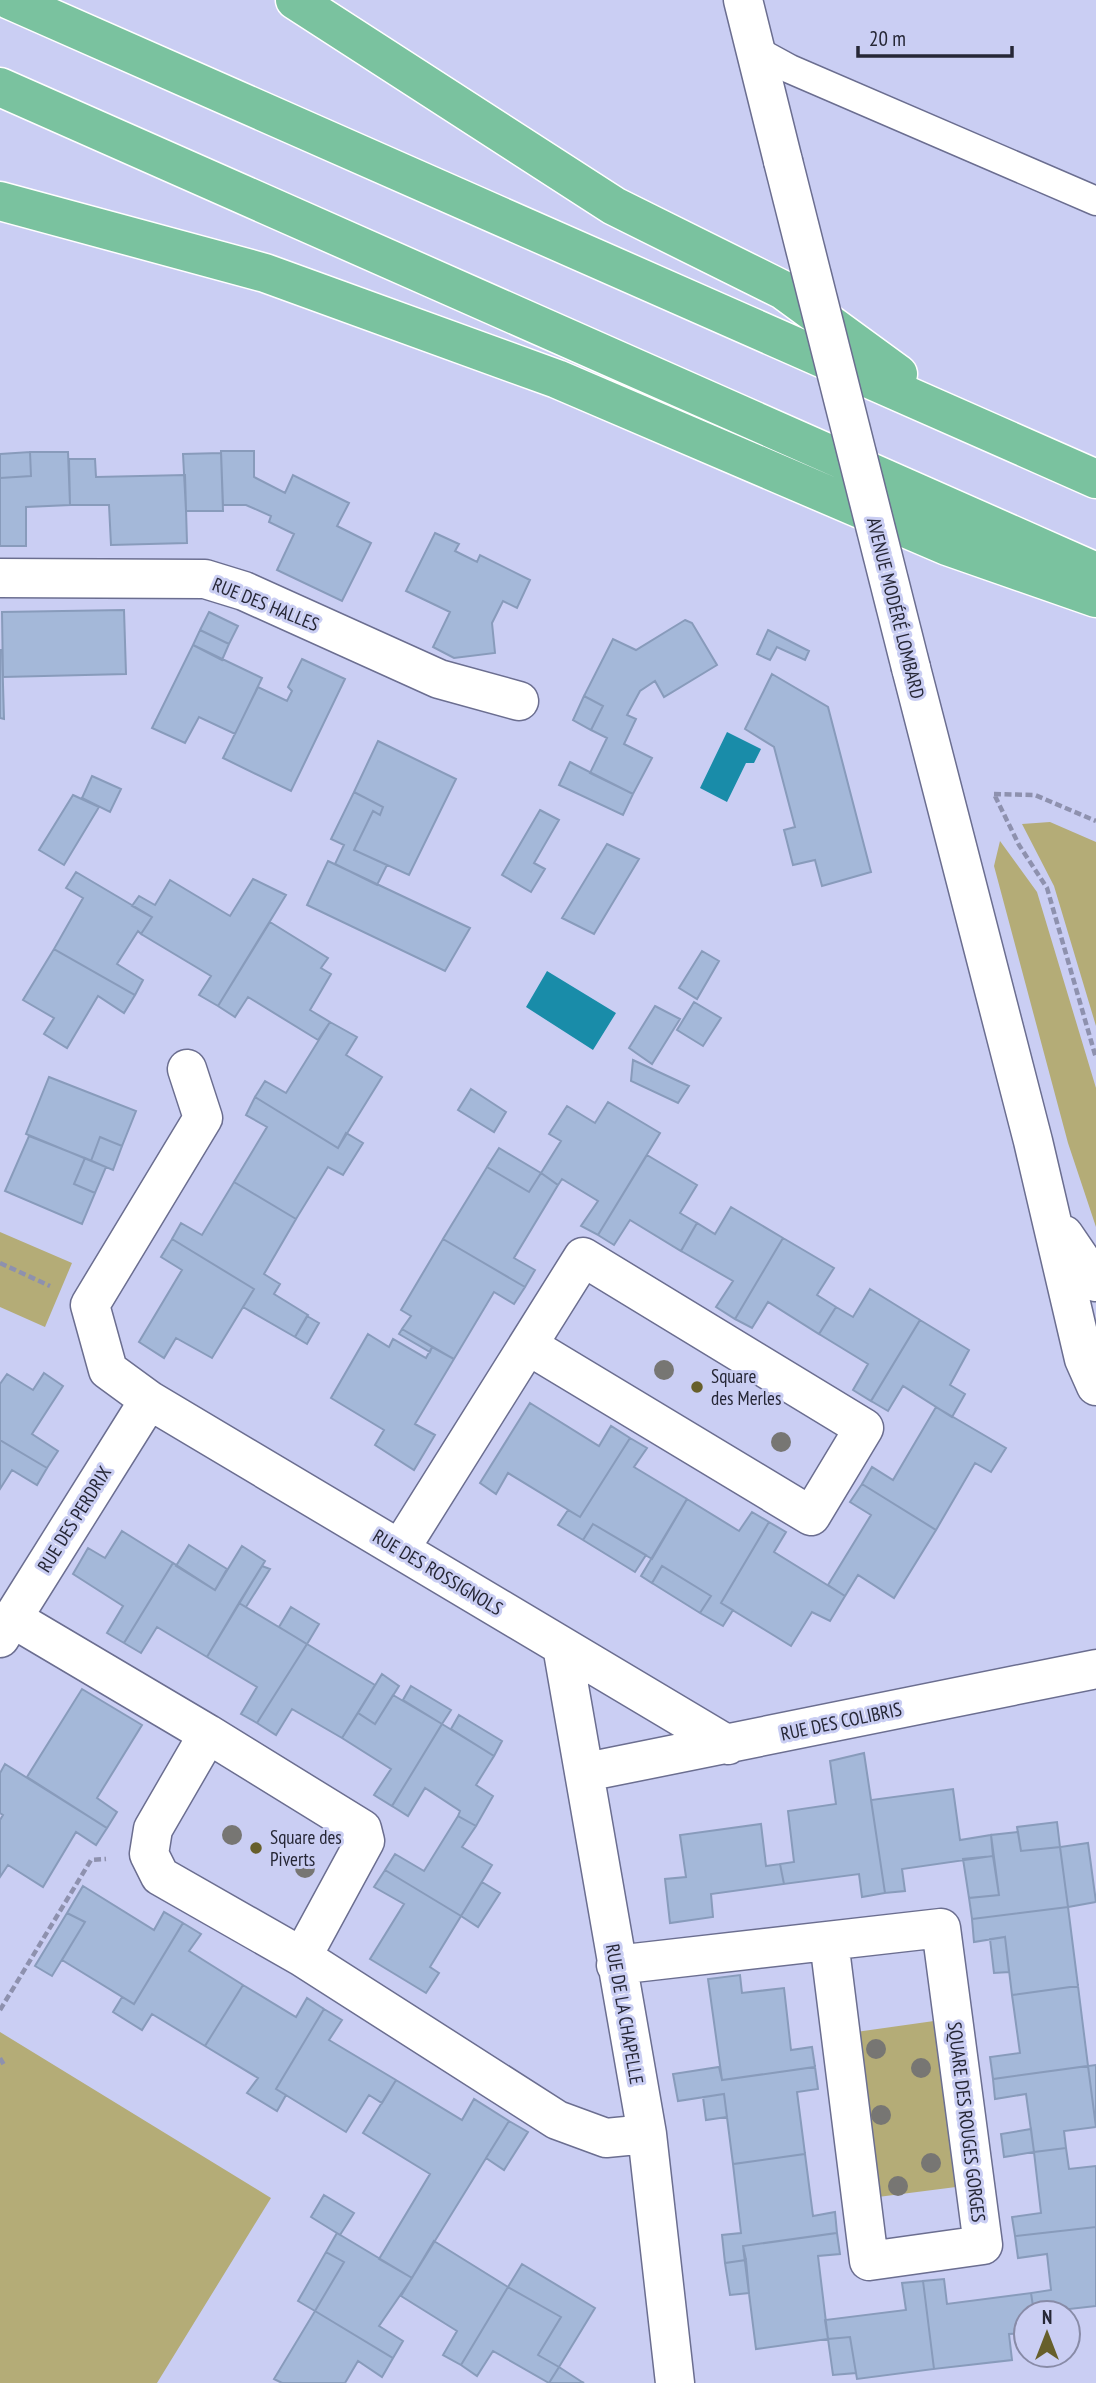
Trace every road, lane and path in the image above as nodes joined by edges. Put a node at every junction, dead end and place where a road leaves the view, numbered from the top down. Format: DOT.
graph roads {
  1 [pos="10,0"];
  2 [pos="295,0"];
  3 [pos="743,0"];
  4 [pos="755,50"];
  5 [pos="0,87"];
  6 [pos="0,201"];
  7 [pos="1096,201"];
  8 [pos="959,418"];
  9 [pos="1096,479"];
  10 [pos="1096,572"];
  11 [pos="0,578"];
  12 [pos="1096,598"];
  13 [pos="519,701"];
  14 [pos="994,794"];
  15 [pos="947,801"];
  16 [pos="1096,821"];
  17 [pos="1096,1058"];
  18 [pos="187,1069"];
  19 [pos="1051,1215"];
  20 [pos="1096,1282"];
  21 [pos="529,1346"];
  22 [pos="1096,1386"];
  23 [pos="149,1399"];
  24 [pos="400,1549"];
  25 [pos="6,1628"];
  26 [pos="562,1646"];
  27 [pos="1096,1669"];
  28 [pos="208,1734"];
  29 [pos="728,1745"];
  30 [pos="586,1772"];
  31 [pos="149,1854"];
  32 [pos="829,1941"];
  33 [pos="302,1957"];
  34 [pos="616,1965"];
  35 [pos="0,2010"];
  36 [pos="0,2058"];
  37 [pos="4,2065"];
  38 [pos="647,2134"];
  39 [pos="675,2383"];
  1 -- 8 [label="highway"];
  2 -- 8 [label="highway"];
  3 -- 4 [label="street, AVENUE MODÉRÉ LOMBARD"];
  4 -- 7 [label="lane"];
  4 -- 15 [label="street, AVENUE MODÉRÉ LOMBARD, bridge"];
  5 -- 10 [label="highway"];
  6 -- 12 [label="highway"];
  8 -- 9 [label="highway"];
  11 -- 13 [label="street, RUE DES HALLES"];
  14 -- 15 [label="path"];
  14 -- 16 [label="path"];
  14 -- 17 [label="path"];
  15 -- 19 [label="street, AVENUE MODÉRÉ LOMBARD"];
  18 -- 23 [label="street, RUE DES ROSSIGNOLS"];
  19 -- 20 [label="street, AVENUE MODÉRÉ LOMBARD"];
  19 -- 22 [label="street, AVENUE MODÉRÉ LOMBARD"];
  21 -- 21 [label="street"];
  21 -- 24 [label="street"];
  23 -- 24 [label="street, RUE DES ROSSIGNOLS"];
  23 -- 25 [label="street, RUE DES PERDRIX"];
  24 -- 26 [label="street, RUE DES ROSSIGNOLS"];
  25 -- 28 [label="street"];
  26 -- 29 [label="street, RUE DES ROSSIGNOLS"];
  26 -- 30 [label="street, RUE DE LA CHAPELLE"];
  27 -- 29 [label="street, RUE DES COLIBRIS"];
  28 -- 31 [label="street"];
  28 -- 33 [label="street"];
  29 -- 30 [label="street, RUE DES COLIBRIS"];
  30 -- 34 [label="street, RUE DE LA CHAPELLE"];
  31 -- 33 [label="street"];
  31 -- 35 [label="path"];
  32 -- 32 [label="street, SQUARE DES ROUGES GORGES"];
  32 -- 34 [label="street, SQUARE DES ROUGES GORGES"];
  33 -- 38 [label="street"];
  34 -- 38 [label="street, RUE DE LA CHAPELLE"];
  36 -- 37 [label="path"];
  38 -- 39 [label="street, RUE DE LA CHAPELLE"];
}
